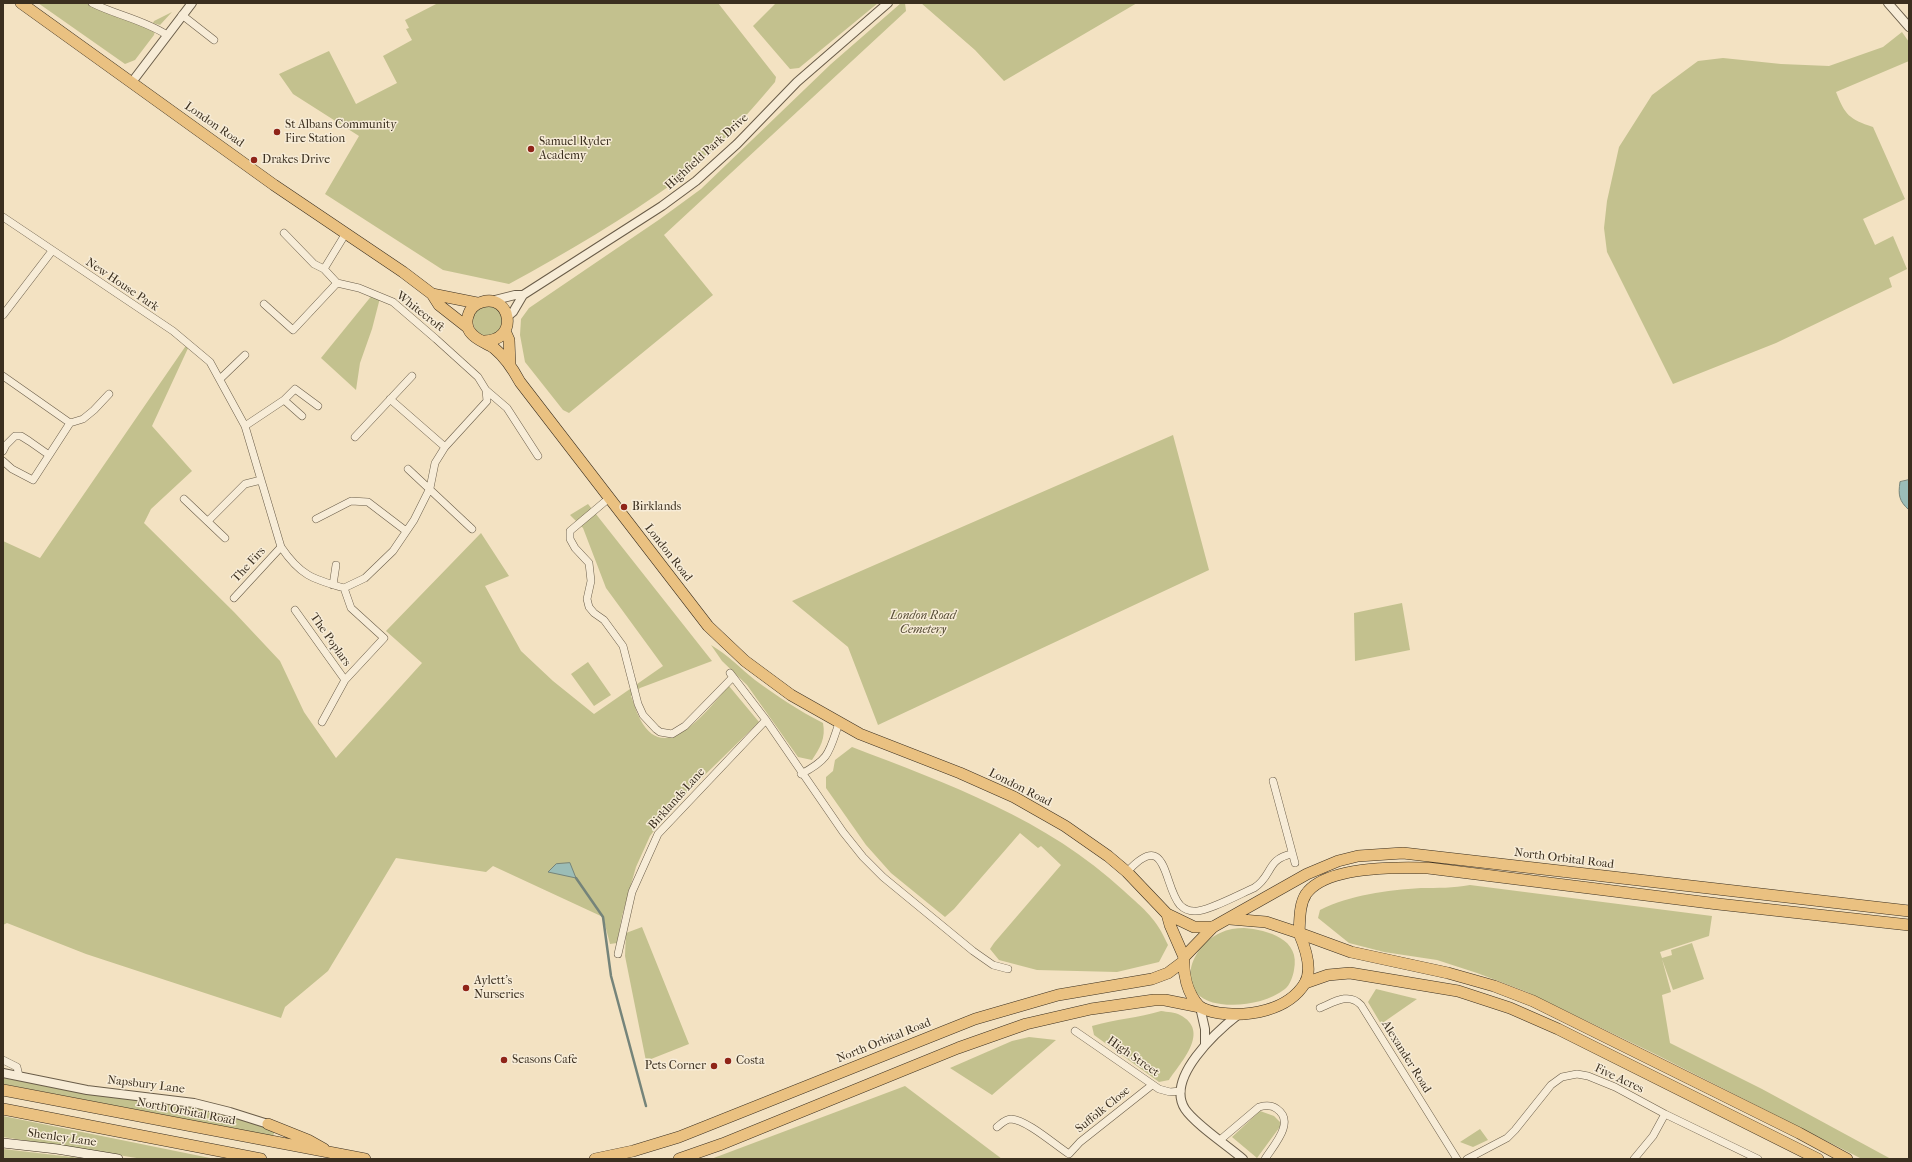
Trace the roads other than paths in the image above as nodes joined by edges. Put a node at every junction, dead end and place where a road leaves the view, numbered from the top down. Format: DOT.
graph roads {
  1 [pos="21,3"];
  2 [pos="92,3"];
  3 [pos="192,3"];
  4 [pos="888,3"];
  5 [pos="1888,3"];
  6 [pos="182,15"];
  7 [pos="1909,27"];
  8 [pos="167,35"];
  9 [pos="214,40"];
  10 [pos="132,82"];
  11 [pos="3,217"];
  12 [pos="284,233"];
  13 [pos="346,233"];
  14 [pos="52,251"];
  15 [pos="324,269"];
  16 [pos="337,283"];
  17 [pos="432,294"];
  18 [pos="523,295"];
  19 [pos="491,301"];
  20 [pos="477,303"];
  21 [pos="264,304"];
  22 [pos="3,315"];
  23 [pos="507,317"];
  24 [pos="467,327"];
  25 [pos="505,331"];
  26 [pos="483,341"];
  27 [pos="245,355"];
  28 [pos="510,365"];
  29 [pos="3,376"];
  30 [pos="412,376"];
  31 [pos="220,379"];
  32 [pos="486,390"];
  33 [pos="109,394"];
  34 [pos="390,399"];
  35 [pos="284,400"];
  36 [pos="318,406"];
  37 [pos="302,416"];
  38 [pos="70,423"];
  39 [pos="245,426"];
  40 [pos="355,437"];
  41 [pos="445,447"];
  42 [pos="3,451"];
  43 [pos="50,455"];
  44 [pos="538,456"];
  45 [pos="3,461"];
  46 [pos="408,469"];
  47 [pos="261,480"];
  48 [pos="430,488"];
  49 [pos="608,498"];
  50 [pos="184,499"];
  51 [pos="316,519"];
  52 [pos="208,521"];
  53 [pos="472,529"];
  54 [pos="406,532"];
  55 [pos="225,538"];
  56 [pos="281,547"];
  57 [pos="336,565"];
  58 [pos="333,585"];
  59 [pos="344,588"];
  60 [pos="234,598"];
  61 [pos="295,610"];
  62 [pos="345,680"];
  63 [pos="766,720"];
  64 [pos="322,722"];
  65 [pos="838,723"];
  66 [pos="801,774"];
  67 [pos="1273,781"];
  68 [pos="1292,854"];
  69 [pos="1296,863"];
  70 [pos="1127,872"];
  71 [pos="1909,911"];
  72 [pos="1167,914"];
  73 [pos="1230,919"];
  74 [pos="1909,925"];
  75 [pos="1213,928"];
  76 [pos="1299,933"];
  77 [pos="618,954"];
  78 [pos="1184,959"];
  79 [pos="1008,969"];
  80 [pos="1305,983"];
  81 [pos="1200,1007"];
  82 [pos="1320,1008"];
  83 [pos="1239,1014"];
  84 [pos="1075,1031"];
  85 [pos="1205,1045"];
  86 [pos="3,1060"];
  87 [pos="3,1073"];
  88 [pos="19,1076"];
  89 [pos="1152,1084"];
  90 [pos="3,1090"];
  91 [pos="1181,1091"];
  92 [pos="3,1109"];
  93 [pos="1665,1114"];
  94 [pos="268,1124"];
  95 [pos="997,1127"];
  96 [pos="1220,1140"];
  97 [pos="3,1143"];
  98 [pos="333,1154"];
  99 [pos="1069,1154"];
  100 [pos="118,1159"];
  101 [pos="261,1159"];
  102 [pos="365,1159"];
  103 [pos="595,1159"];
  104 [pos="678,1159"];
  105 [pos="1075,1159"];
  106 [pos="1243,1159"];
  107 [pos="1264,1159"];
  108 [pos="1457,1159"];
  109 [pos="1466,1159"];
  110 [pos="1634,1159"];
  111 [pos="1758,1159"];
  112 [pos="1818,1159"];
  113 [pos="1847,1159"];
  1 -- 10 [label="main road, London Road"];
  2 -- 8 [label="street"];
  3 -- 6 [label="street"];
  4 -- 18 [label="street, Highfield Park Drive"];
  5 -- 7 [label="street"];
  6 -- 8 [label="street"];
  6 -- 9 [label="street"];
  8 -- 10 [label="street"];
  10 -- 13 [label="main road, London Road"];
  11 -- 14 [label="street, New House Park"];
  12 -- 15 [label="street"];
  13 -- 15 [label="street"];
  13 -- 17 [label="main road, London Road"];
  14 -- 22 [label="street"];
  14 -- 31 [label="street, New House Park"];
  15 -- 16 [label="street"];
  16 -- 21 [label="street"];
  16 -- 32 [label="street, Whitecroft"];
  17 -- 20 [label="main road, London Road"];
  17 -- 24 [label="main road, London Road"];
  18 -- 19 [label="street, Highfield Park Drive"];
  18 -- 23 [label="street, Highfield Park Drive"];
  19 -- 20 [label="main road, London Road"];
  19 -- 23 [label="main road"];
  20 -- 24 [label="main road"];
  23 -- 25 [label="main road, London Road"];
  24 -- 26 [label="main road, London Road"];
  25 -- 26 [label="main road"];
  25 -- 28 [label="main road, London Road"];
  26 -- 28 [label="main road, London Road"];
  27 -- 31 [label="street"];
  28 -- 49 [label="main road, London Road"];
  29 -- 38 [label="street"];
  30 -- 34 [label="street"];
  31 -- 39 [label="street, New House Park"];
  32 -- 41 [label="street"];
  32 -- 44 [label="street"];
  33 -- 38 [label="street"];
  34 -- 40 [label="street"];
  34 -- 41 [label="street"];
  35 -- 36 [label="street"];
  35 -- 37 [label="street"];
  35 -- 39 [label="street"];
  38 -- 43 [label="street"];
  39 -- 47 [label="street, New House Park"];
  41 -- 48 [label="street"];
  42 -- 43 [label="street"];
  43 -- 45 [label="street"];
  46 -- 48 [label="street"];
  47 -- 52 [label="street"];
  47 -- 56 [label="street, New House Park"];
  48 -- 53 [label="street"];
  48 -- 54 [label="street"];
  49 -- 63 [label="street"];
  49 -- 65 [label="main road, London Road"];
  50 -- 52 [label="street"];
  51 -- 54 [label="street"];
  52 -- 55 [label="street"];
  54 -- 59 [label="street"];
  56 -- 58 [label="street, New House Park"];
  56 -- 60 [label="street, The Firs"];
  57 -- 58 [label="street"];
  58 -- 59 [label="street, New House Park"];
  59 -- 62 [label="street, The Poplars"];
  61 -- 62 [label="street, The Poplars"];
  62 -- 64 [label="street"];
  63 -- 66 [label="street"];
  63 -- 77 [label="street, Birklands Lane"];
  65 -- 66 [label="street"];
  65 -- 70 [label="main road, London Road"];
  66 -- 79 [label="street"];
  67 -- 68 [label="street"];
  68 -- 69 [label="street"];
  68 -- 70 [label="street"];
  70 -- 72 [label="main road, London Road"];
  71 -- 73 [label="main road, North Orbital Road"];
  72 -- 75 [label="main road, London Road"];
  72 -- 78 [label="main road, London Road"];
  73 -- 75 [label="main road"];
  73 -- 76 [label="main road"];
  74 -- 76 [label="main road, North Orbital Road"];
  75 -- 78 [label="main road"];
  76 -- 80 [label="main road"];
  76 -- 113 [label="main road"];
  78 -- 81 [label="main road"];
  78 -- 103 [label="main road, North Orbital Road"];
  80 -- 83 [label="main road"];
  80 -- 112 [label="main road"];
  81 -- 83 [label="main road"];
  81 -- 85 [label="street"];
  81 -- 104 [label="main road"];
  82 -- 108 [label="street, Alexander Road"];
  83 -- 85 [label="street"];
  84 -- 89 [label="street, High Street"];
  85 -- 91 [label="street"];
  86 -- 88 [label="street"];
  87 -- 88 [label="street, Napsbury Lane"];
  88 -- 94 [label="street, Napsbury Lane"];
  89 -- 91 [label="street, High Street"];
  89 -- 99 [label="street, Suffolk Close"];
  90 -- 98 [label="main road, North Orbital Road"];
  91 -- 96 [label="street"];
  92 -- 101 [label="main road"];
  93 -- 109 [label="street, Five Acres"];
  93 -- 110 [label="street"];
  93 -- 111 [label="street, Five Acres"];
  94 -- 98 [label="main road"];
  95 -- 99 [label="street"];
  96 -- 106 [label="street"];
  96 -- 107 [label="street"];
  97 -- 100 [label="main road, Shenley Lane"];
  98 -- 102 [label="main road, North Orbital Road"];
  99 -- 105 [label="street"];
}
